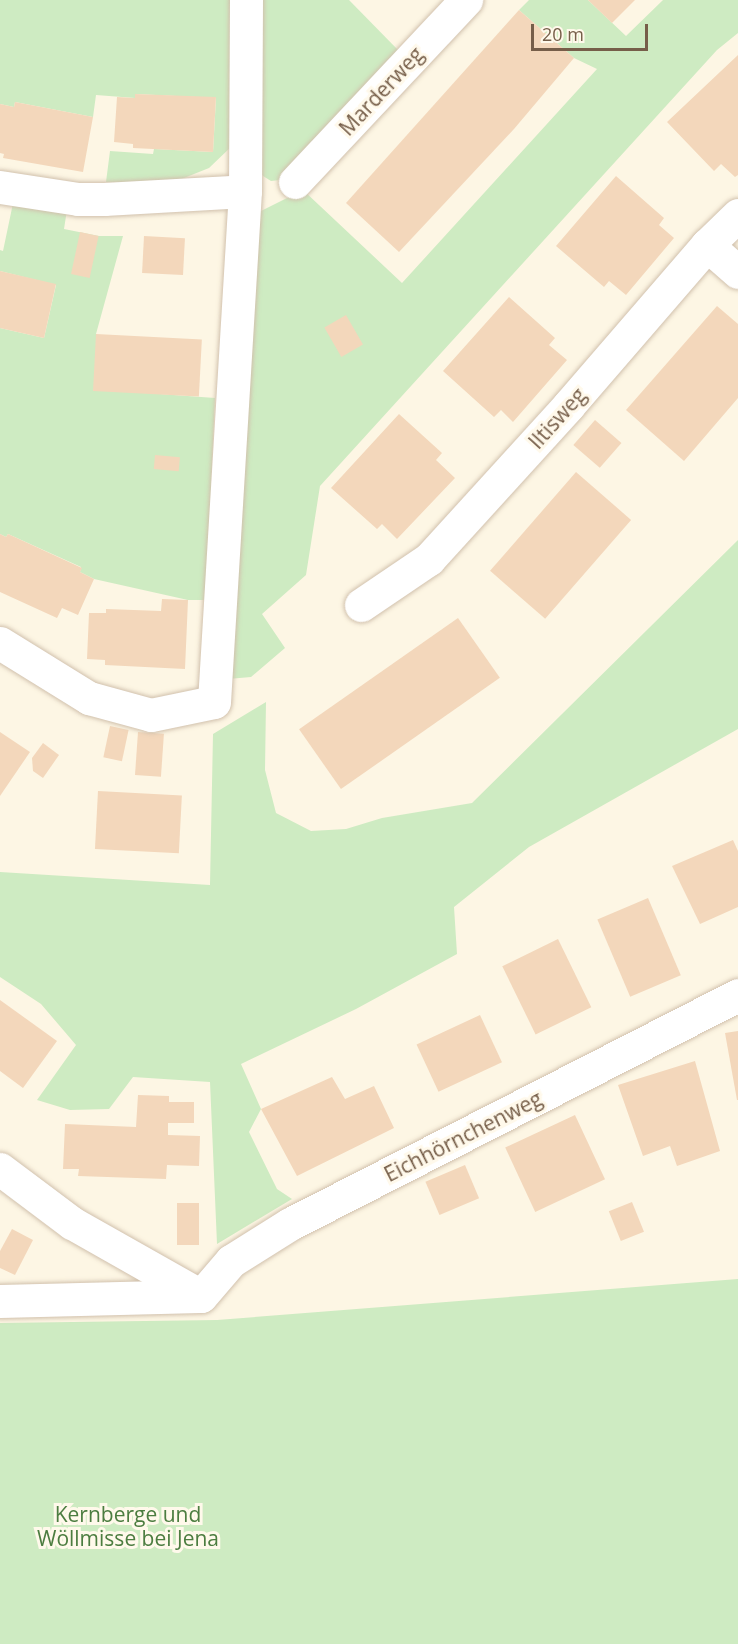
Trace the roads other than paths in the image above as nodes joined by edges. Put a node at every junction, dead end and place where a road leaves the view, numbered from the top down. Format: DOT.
graph roads {
  1 [pos="246,0"];
  2 [pos="466,0"];
  3 [pos="295,182"];
  4 [pos="0,187"];
  5 [pos="244,191"];
  6 [pos="738,215"];
  7 [pos="707,245"];
  8 [pos="738,272"];
  9 [pos="361,604"];
  10 [pos="0,643"];
  11 [pos="738,995"];
  12 [pos="0,1169"];
  13 [pos="201,1296"];
  14 [pos="0,1301"];
  1 -- 5 [label="street"];
  2 -- 3 [label="street, Marderweg"];
  4 -- 5 [label="street"];
  5 -- 10 [label="street"];
  6 -- 7 [label="street, Iltisweg"];
  7 -- 8 [label="street"];
  7 -- 9 [label="street, Iltisweg"];
  11 -- 13 [label="street, Eichhörnchenweg"];
  12 -- 13 [label="street"];
  13 -- 14 [label="street"];
}
